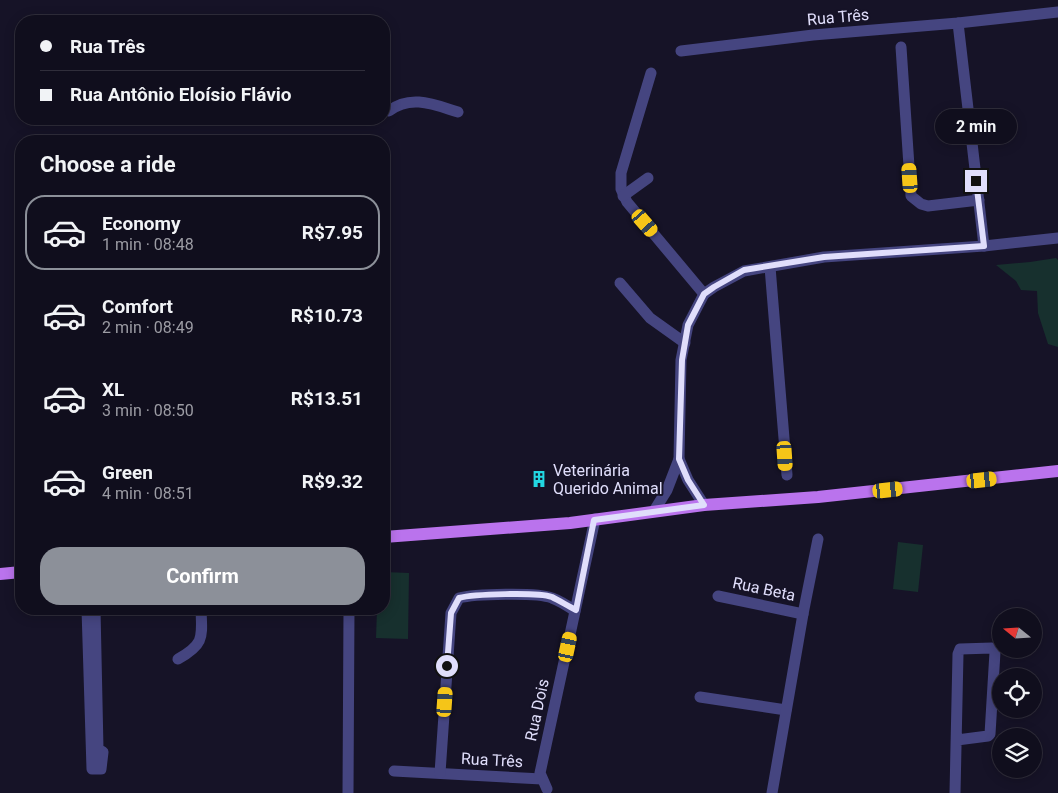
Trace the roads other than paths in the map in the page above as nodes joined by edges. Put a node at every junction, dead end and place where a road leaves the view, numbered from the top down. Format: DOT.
graph roads {
  1 [pos="1058,12"];
  2 [pos="958,24"];
  3 [pos="901,47"];
  4 [pos="681,51"];
  5 [pos="651,73"];
  6 [pos="390,110"];
  7 [pos="458,112"];
  8 [pos="648,178"];
  9 [pos="623,196"];
  10 [pos="979,200"];
  11 [pos="1058,238"];
  12 [pos="984,246"];
  13 [pos="770,267"];
  14 [pos="620,283"];
  15 [pos="704,294"];
  16 [pos="685,342"];
  17 [pos="679,459"];
  18 [pos="1058,471"];
  19 [pos="786,475"];
  20 [pos="704,505"];
  21 [pos="654,512"];
  22 [pos="594,520"];
  23 [pos="390,537"];
  24 [pos="818,539"];
  25 [pos="15,573"];
  26 [pos="0,574"];
  27 [pos="718,596"];
  28 [pos="576,610"];
  29 [pos="803,614"];
  30 [pos="86,615"];
  31 [pos="95,615"];
  32 [pos="201,615"];
  33 [pos="349,615"];
  34 [pos="178,659"];
  35 [pos="700,697"];
  36 [pos="786,710"];
  37 [pos="957,740"];
  38 [pos="394,771"];
  39 [pos="440,773"];
  40 [pos="544,784"];
  41 [pos="348,793"];
  42 [pos="772,793"];
  43 [pos="955,793"];
  1 -- 2 [label="street, Rua Três"];
  2 -- 4 [label="street, Rua Três"];
  2 -- 10 [label="street"];
  3 -- 10 [label="street"];
  5 -- 9 [label="street"];
  6 -- 7 [label="street"];
  8 -- 9 [label="street"];
  9 -- 15 [label="street"];
  10 -- 12 [label="street"];
  11 -- 12 [label="street"];
  12 -- 13 [label="street"];
  13 -- 15 [label="street"];
  13 -- 19 [label="street"];
  14 -- 16 [label="street"];
  15 -- 16 [label="street"];
  16 -- 17 [label="street"];
  17 -- 20 [label="street"];
  17 -- 21 [label="street"];
  18 -- 20 [label="main road"];
  20 -- 21 [label="main road"];
  21 -- 22 [label="main road"];
  22 -- 23 [label="main road"];
  22 -- 28 [label="street, Rua Dois"];
  24 -- 29 [label="street"];
  25 -- 26 [label="main road"];
  27 -- 29 [label="street, Rua Beta"];
  28 -- 39 [label="street, Rua Três"];
  28 -- 40 [label="street, Rua Dois"];
  29 -- 36 [label="street"];
  30 -- 31 [label="street"];
  32 -- 34 [label="street"];
  33 -- 41 [label="street"];
  35 -- 36 [label="street"];
  36 -- 42 [label="street"];
  37 -- 37 [label="street"];
  37 -- 43 [label="street"];
  38 -- 39 [label="street, Rua Três"];
  39 -- 40 [label="street, Rua Três"];
}
